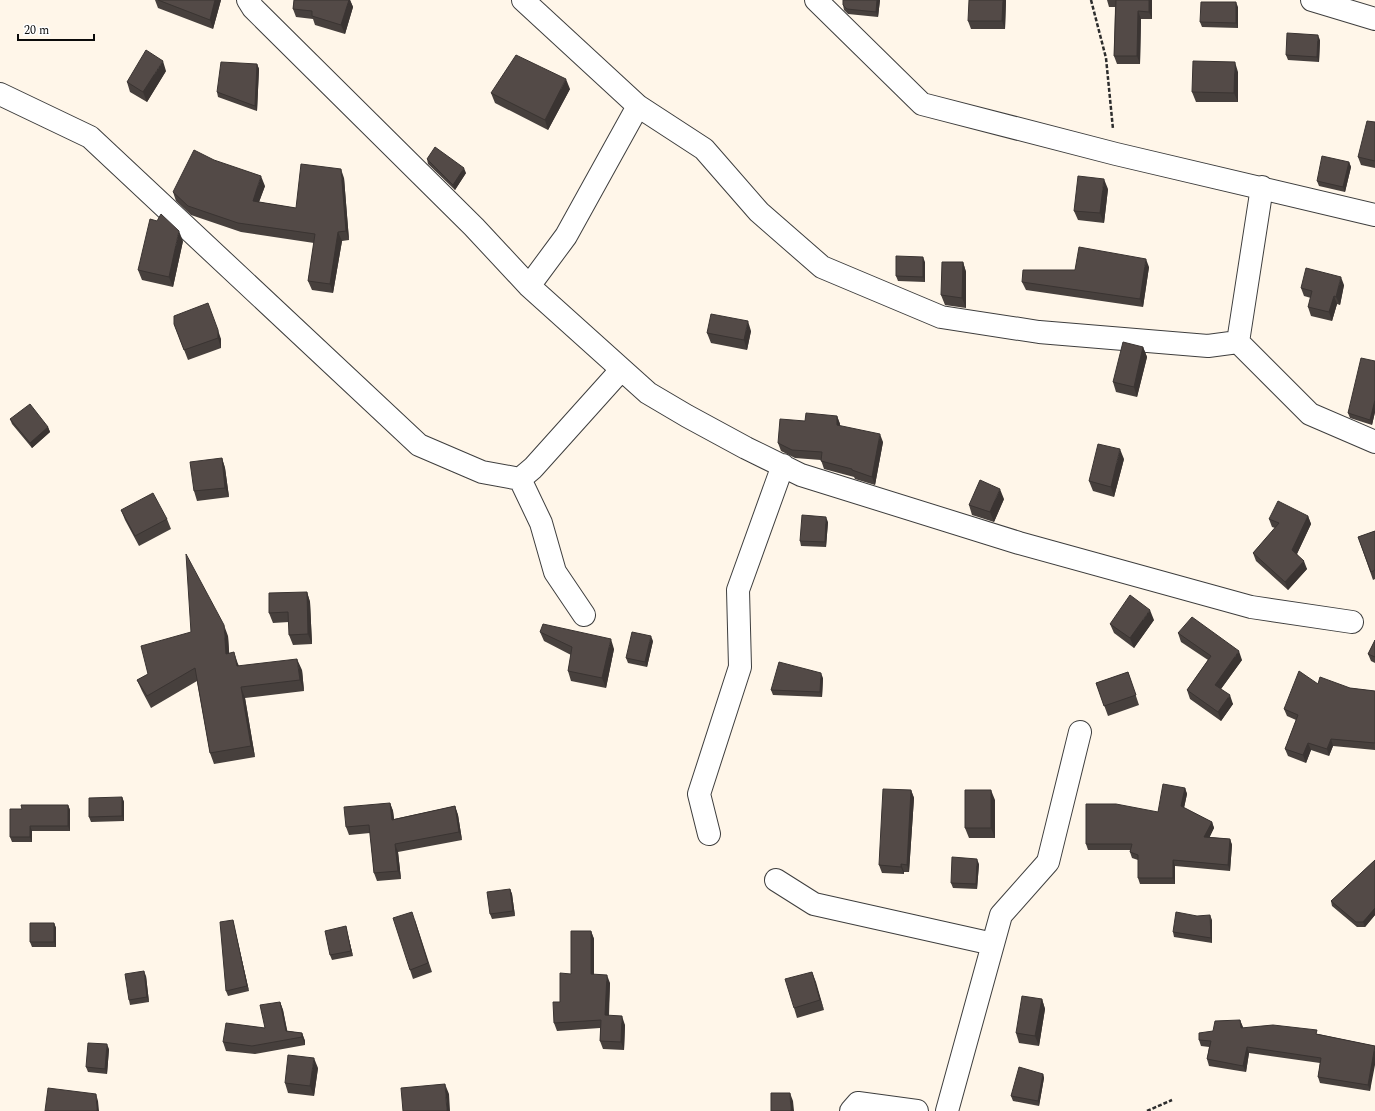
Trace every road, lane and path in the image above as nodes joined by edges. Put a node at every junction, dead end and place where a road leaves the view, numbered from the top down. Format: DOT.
graph roads {
  1 [pos="248,0"];
  2 [pos="523,0"];
  3 [pos="816,0"];
  4 [pos="1091,0"];
  5 [pos="1312,0"];
  6 [pos="1375,19"];
  7 [pos="0,94"];
  8 [pos="638,106"];
  9 [pos="1116,154"];
  10 [pos="1262,187"];
  11 [pos="1375,215"];
  12 [pos="529,286"];
  13 [pos="1238,342"];
  14 [pos="621,370"];
  15 [pos="1375,442"];
  16 [pos="783,466"];
  17 [pos="520,479"];
  18 [pos="584,615"];
  19 [pos="1352,622"];
  20 [pos="1080,732"];
  21 [pos="709,834"];
  22 [pos="776,880"];
  23 [pos="993,944"];
  24 [pos="1172,1100"];
  25 [pos="851,1111"];
  26 [pos="917,1111"];
  27 [pos="947,1111"];
  28 [pos="1147,1111"];
  1 -- 12 [label="street"];
  2 -- 8 [label="street"];
  3 -- 9 [label="street"];
  4 -- 9 [label="path"];
  5 -- 6 [label="street"];
  7 -- 17 [label="street"];
  8 -- 12 [label="street"];
  8 -- 13 [label="street"];
  9 -- 10 [label="street"];
  10 -- 11 [label="street"];
  10 -- 13 [label="street"];
  12 -- 14 [label="street"];
  13 -- 15 [label="street"];
  14 -- 16 [label="street"];
  14 -- 17 [label="street"];
  16 -- 19 [label="street"];
  16 -- 21 [label="street"];
  17 -- 18 [label="street"];
  20 -- 23 [label="street"];
  22 -- 23 [label="street"];
  23 -- 27 [label="street"];
  24 -- 28 [label="path"];
  25 -- 26 [label="street"];
}
